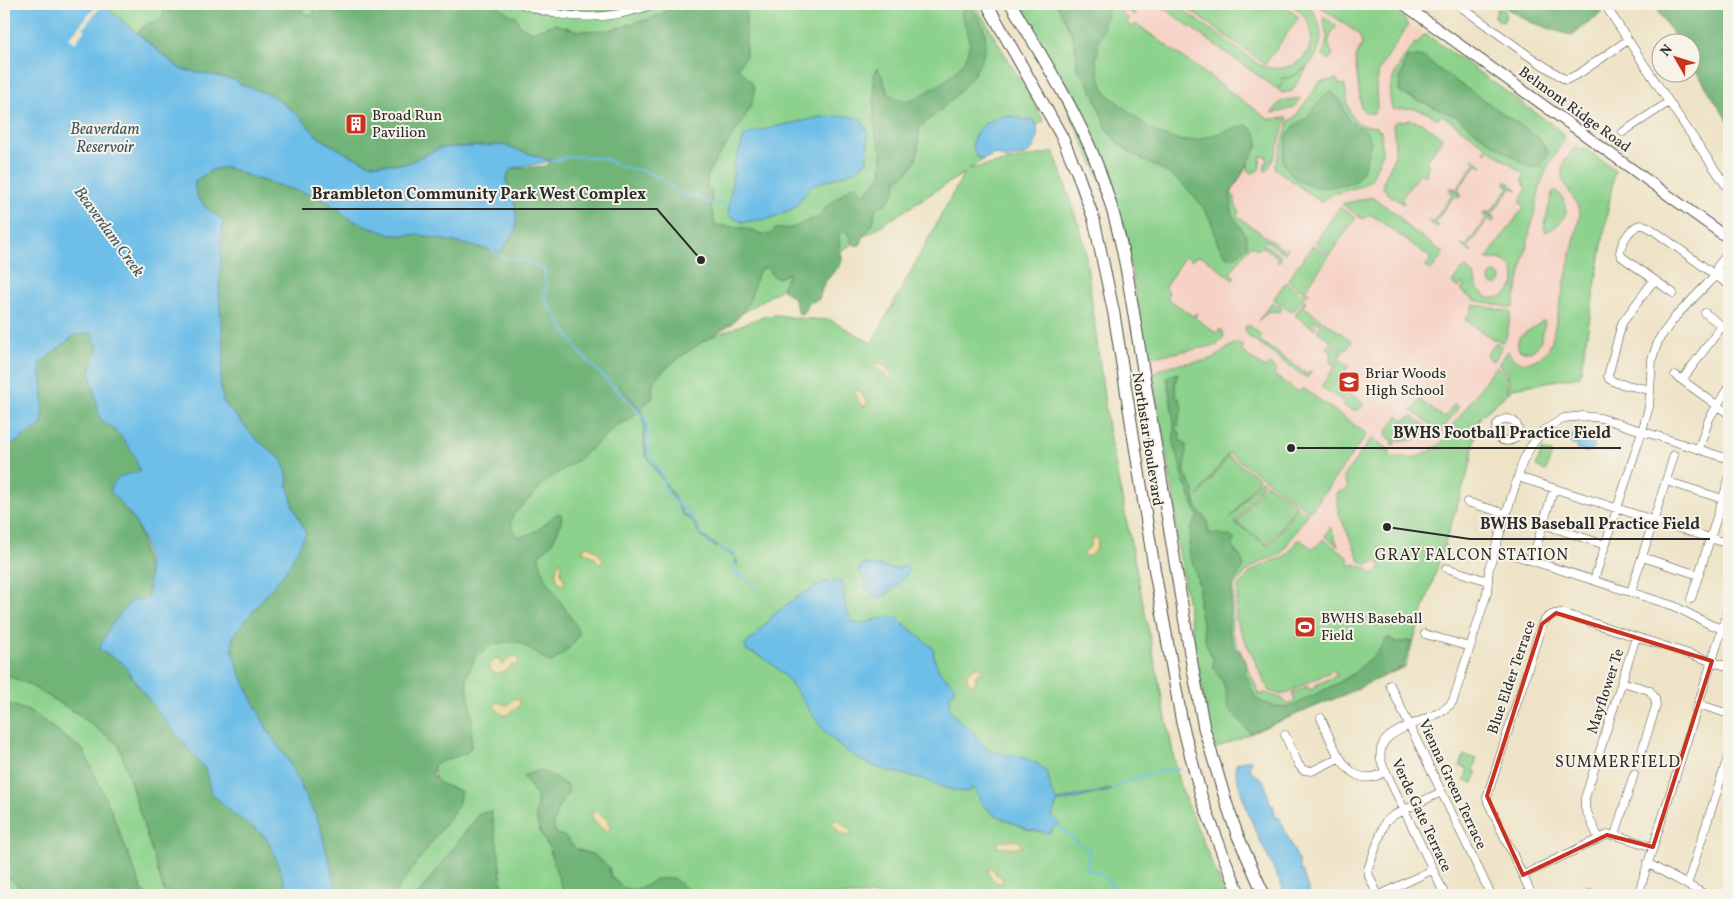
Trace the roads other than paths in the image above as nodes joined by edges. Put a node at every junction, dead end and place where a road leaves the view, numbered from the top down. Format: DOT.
graph roads {
  1 [pos="522,4"];
  2 [pos="654,4"];
  3 [pos="987,4"];
  4 [pos="1011,4"];
  5 [pos="1404,4"];
  6 [pos="1458,4"];
  7 [pos="1609,11"];
  8 [pos="1628,40"];
  9 [pos="1669,102"];
  10 [pos="1623,132"];
  11 [pos="1729,190"];
  12 [pos="1729,240"];
  13 [pos="1729,252"];
  14 [pos="1729,266"];
  15 [pos="1716,275"];
  16 [pos="1654,280"];
  17 [pos="1729,285"];
  18 [pos="1673,293"];
  19 [pos="1704,313"];
  20 [pos="1722,326"];
  21 [pos="1729,331"];
  22 [pos="1729,386"];
  23 [pos="1650,390"];
  24 [pos="1716,406"];
  25 [pos="1729,414"];
  26 [pos="1642,431"];
  27 [pos="1516,436"];
  28 [pos="1531,446"];
  29 [pos="1699,448"];
  30 [pos="1674,455"];
  31 [pos="1729,459"];
  32 [pos="1518,477"];
  33 [pos="1729,479"];
  34 [pos="1666,480"];
  35 [pos="1554,488"];
  36 [pos="1723,499"];
  37 [pos="1467,502"];
  38 [pos="1617,508"];
  39 [pos="1507,514"];
  40 [pos="1654,519"];
  41 [pos="1543,524"];
  42 [pos="1711,538"];
  43 [pos="1729,544"];
  44 [pos="1605,545"];
  45 [pos="1496,549"];
  46 [pos="1642,557"];
  47 [pos="1532,560"];
  48 [pos="1446,568"];
  49 [pos="1699,576"];
  50 [pos="1594,580"];
  51 [pos="1488,581"];
  52 [pos="1631,592"];
  53 [pos="1691,599"];
  54 [pos="1729,607"];
  55 [pos="1726,630"];
  56 [pos="1425,634"];
  57 [pos="1636,637"];
  58 [pos="1470,647"];
  59 [pos="1712,661"];
  60 [pos="1729,667"];
  61 [pos="1622,682"];
  62 [pos="1390,685"];
  63 [pos="1698,704"];
  64 [pos="1729,714"];
  65 [pos="1321,718"];
  66 [pos="1410,726"];
  67 [pos="1285,735"];
  68 [pos="1729,754"];
  69 [pos="1640,757"];
  70 [pos="1339,758"];
  71 [pos="1386,771"];
  72 [pos="1634,774"];
  73 [pos="1441,792"];
  74 [pos="1405,810"];
  75 [pos="1615,835"];
  76 [pos="1599,838"];
  77 [pos="1653,846"];
  78 [pos="1647,863"];
  79 [pos="1432,870"];
  80 [pos="1522,875"];
  81 [pos="1687,885"];
  82 [pos="1240,895"];
  83 [pos="1264,895"];
  84 [pos="1379,895"];
  85 [pos="1445,895"];
  86 [pos="1491,895"];
  87 [pos="1532,895"];
  88 [pos="1638,895"];
  89 [pos="1706,895"];
  1 -- 2 [label="street"];
  3 -- 82 [label="main road, Northstar Boulevard"];
  4 -- 83 [label="main road, Northstar Boulevard"];
  5 -- 12 [label="main road, Belmont Ridge Road"];
  6 -- 8 [label="street"];
  7 -- 8 [label="street"];
  8 -- 9 [label="street"];
  9 -- 10 [label="street"];
  9 -- 11 [label="street"];
  13 -- 15 [label="street"];
  14 -- 15 [label="street"];
  15 -- 16 [label="street"];
  15 -- 17 [label="street"];
  15 -- 23 [label="street"];
  16 -- 18 [label="street"];
  16 -- 23 [label="street"];
  19 -- 20 [label="street"];
  20 -- 21 [label="street"];
  20 -- 24 [label="street"];
  22 -- 24 [label="street"];
  23 -- 26 [label="street"];
  24 -- 25 [label="street"];
  24 -- 29 [label="street"];
  26 -- 28 [label="street, Verde Gate Terrace"];
  26 -- 29 [label="street, Verde Gate Terrace"];
  26 -- 38 [label="street"];
  27 -- 28 [label="street"];
  28 -- 32 [label="street, Verde Gate Terrace"];
  29 -- 31 [label="street, Verde Gate Terrace"];
  30 -- 34 [label="street"];
  32 -- 35 [label="street"];
  32 -- 39 [label="street, Verde Gate Terrace"];
  33 -- 36 [label="street"];
  34 -- 36 [label="street"];
  34 -- 40 [label="street"];
  35 -- 38 [label="street"];
  35 -- 41 [label="street"];
  36 -- 42 [label="street"];
  37 -- 39 [label="street"];
  38 -- 40 [label="street"];
  38 -- 44 [label="street"];
  39 -- 45 [label="street, Verde Gate Terrace"];
  40 -- 42 [label="street"];
  40 -- 46 [label="street"];
  41 -- 44 [label="street"];
  41 -- 47 [label="street"];
  42 -- 43 [label="street"];
  42 -- 49 [label="street"];
  44 -- 50 [label="street"];
  45 -- 47 [label="street"];
  45 -- 51 [label="street, Verde Gate Terrace"];
  46 -- 49 [label="street"];
  46 -- 52 [label="street"];
  47 -- 50 [label="street"];
  48 -- 51 [label="street"];
  49 -- 53 [label="street"];
  50 -- 52 [label="street"];
  51 -- 58 [label="street, Verde Gate Terrace"];
  52 -- 55 [label="street"];
  54 -- 55 [label="street"];
  55 -- 59 [label="street"];
  56 -- 58 [label="street"];
  57 -- 59 [label="street, Blue Elder Terrace"];
  57 -- 61 [label="street, Mayflower Te"];
  57 -- 80 [label="street, Blue Elder Terrace"];
  58 -- 66 [label="street, Verde Gate Terrace"];
  59 -- 60 [label="street, Blue Elder Terrace"];
  59 -- 63 [label="street"];
  61 -- 69 [label="street"];
  61 -- 76 [label="street, Mayflower Te"];
  62 -- 66 [label="street, Vienna Green Terrace"];
  63 -- 64 [label="street"];
  63 -- 77 [label="street"];
  65 -- 70 [label="street"];
  66 -- 71 [label="street, Verde Gate Terrace"];
  66 -- 73 [label="street, Vienna Green Terrace"];
  67 -- 70 [label="street"];
  68 -- 81 [label="street"];
  70 -- 71 [label="street"];
  71 -- 74 [label="street, Verde Gate Terrace"];
  72 -- 75 [label="street"];
  73 -- 74 [label="street"];
  73 -- 86 [label="street, Vienna Green Terrace"];
  74 -- 79 [label="street, Verde Gate Terrace"];
  74 -- 84 [label="street"];
  75 -- 76 [label="street"];
  75 -- 77 [label="street"];
  76 -- 80 [label="street"];
  77 -- 78 [label="street"];
  78 -- 81 [label="street"];
  78 -- 88 [label="street"];
  79 -- 84 [label="street"];
  79 -- 85 [label="street, Verde Gate Terrace"];
  80 -- 87 [label="street, Blue Elder Terrace"];
  81 -- 89 [label="street"];
}
